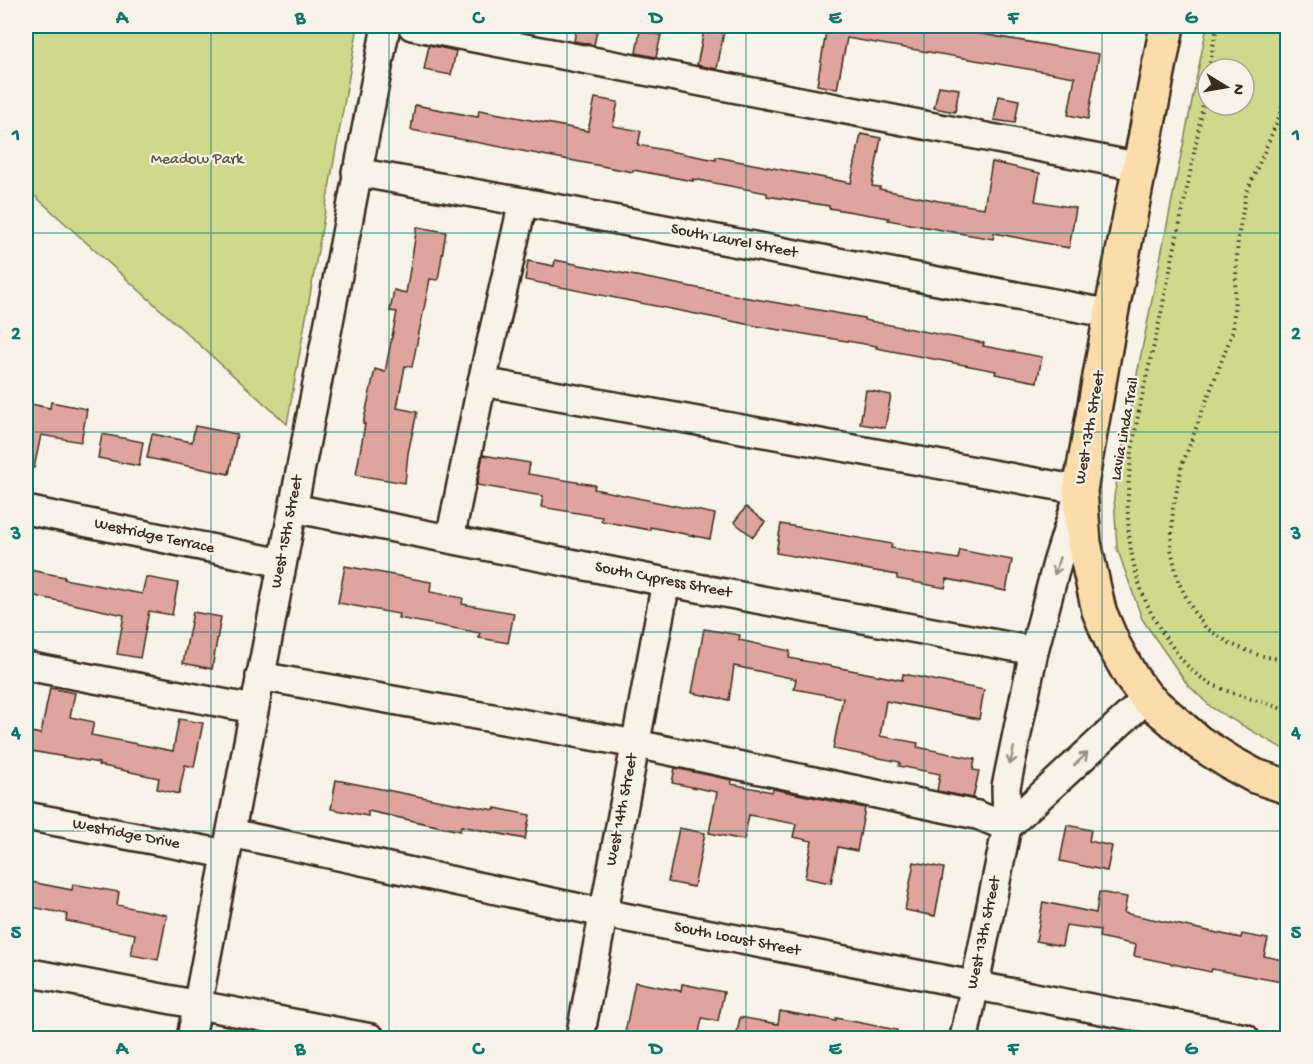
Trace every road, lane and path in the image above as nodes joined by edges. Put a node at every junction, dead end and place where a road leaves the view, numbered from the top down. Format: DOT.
graph roads {
  1 [pos="386,26"];
  2 [pos="412,26"];
  3 [pos="1167,26"];
  4 [pos="1218,26"];
  5 [pos="1212,57"];
  6 [pos="1287,77"];
  7 [pos="1200,117"];
  8 [pos="1141,167"];
  9 [pos="356,172"];
  10 [pos="523,202"];
  11 [pos="1112,314"];
  12 [pos="482,382"];
  13 [pos="1080,490"];
  14 [pos="293,508"];
  15 [pos="26,510"];
  16 [pos="450,539"];
  17 [pos="282,563"];
  18 [pos="666,582"];
  19 [pos="1035,651"];
  20 [pos="1287,661"];
  21 [pos="26,666"];
  22 [pos="260,676"];
  23 [pos="1147,698"];
  24 [pos="254,709"];
  25 [pos="1287,711"];
  26 [pos="636,744"];
  27 [pos="1287,787"];
  28 [pos="26,816"];
  29 [pos="1007,827"];
  30 [pos="229,843"];
  31 [pos="603,913"];
  32 [pos="26,972"];
  33 [pos="974,987"];
  34 [pos="198,1004"];
  35 [pos="191,1038"];
  36 [pos="371,1038"];
  37 [pos="580,1038"];
  38 [pos="964,1038"];
  39 [pos="1245,1038"];
  1 -- 9 [label="street, West 15th Street"];
  2 -- 8 [label="street"];
  3 -- 8 [label="main road, West 13th Street"];
  4 -- 5 [label="path"];
  6 -- 20 [label="path"];
  7 -- 25 [label="path, Lavia Linda Trail"];
  8 -- 11 [label="main road, West 13th Street"];
  9 -- 10 [label="street, South Laurel Street"];
  9 -- 14 [label="street, West 15th Street"];
  10 -- 11 [label="street, South Laurel Street"];
  10 -- 12 [label="street"];
  11 -- 13 [label="main road, West 13th Street"];
  12 -- 13 [label="street"];
  12 -- 16 [label="street"];
  13 -- 19 [label="street, West 13th Street, one-way"];
  13 -- 23 [label="main road"];
  14 -- 16 [label="street, South Cypress Street"];
  14 -- 17 [label="street, West 15th Street"];
  15 -- 17 [label="street, Westridge Terrace"];
  16 -- 18 [label="street, South Cypress Street"];
  17 -- 22 [label="street, West 15th Street"];
  18 -- 19 [label="street, South Cypress Street"];
  18 -- 26 [label="street, West 14th Street"];
  19 -- 29 [label="street, West 13th Street, one-way"];
  21 -- 24 [label="street"];
  22 -- 24 [label="street, West 15th Street"];
  22 -- 26 [label="street"];
  23 -- 27 [label="main road"];
  29 -- 23 [label="street, one-way"];
  24 -- 30 [label="street, West 15th Street"];
  26 -- 29 [label="street"];
  26 -- 31 [label="street, West 14th Street"];
  28 -- 30 [label="street, Westridge Drive"];
  29 -- 33 [label="street, West 13th Street"];
  30 -- 31 [label="street, South Locust Street"];
  30 -- 34 [label="street, West 15th Street"];
  31 -- 33 [label="street, South Locust Street"];
  31 -- 37 [label="street, West 14th Street"];
  32 -- 34 [label="street"];
  33 -- 38 [label="street, West 13th Street"];
  33 -- 39 [label="street, South Locust Street"];
  34 -- 35 [label="street, West 15th Street"];
  34 -- 36 [label="street"];
}
